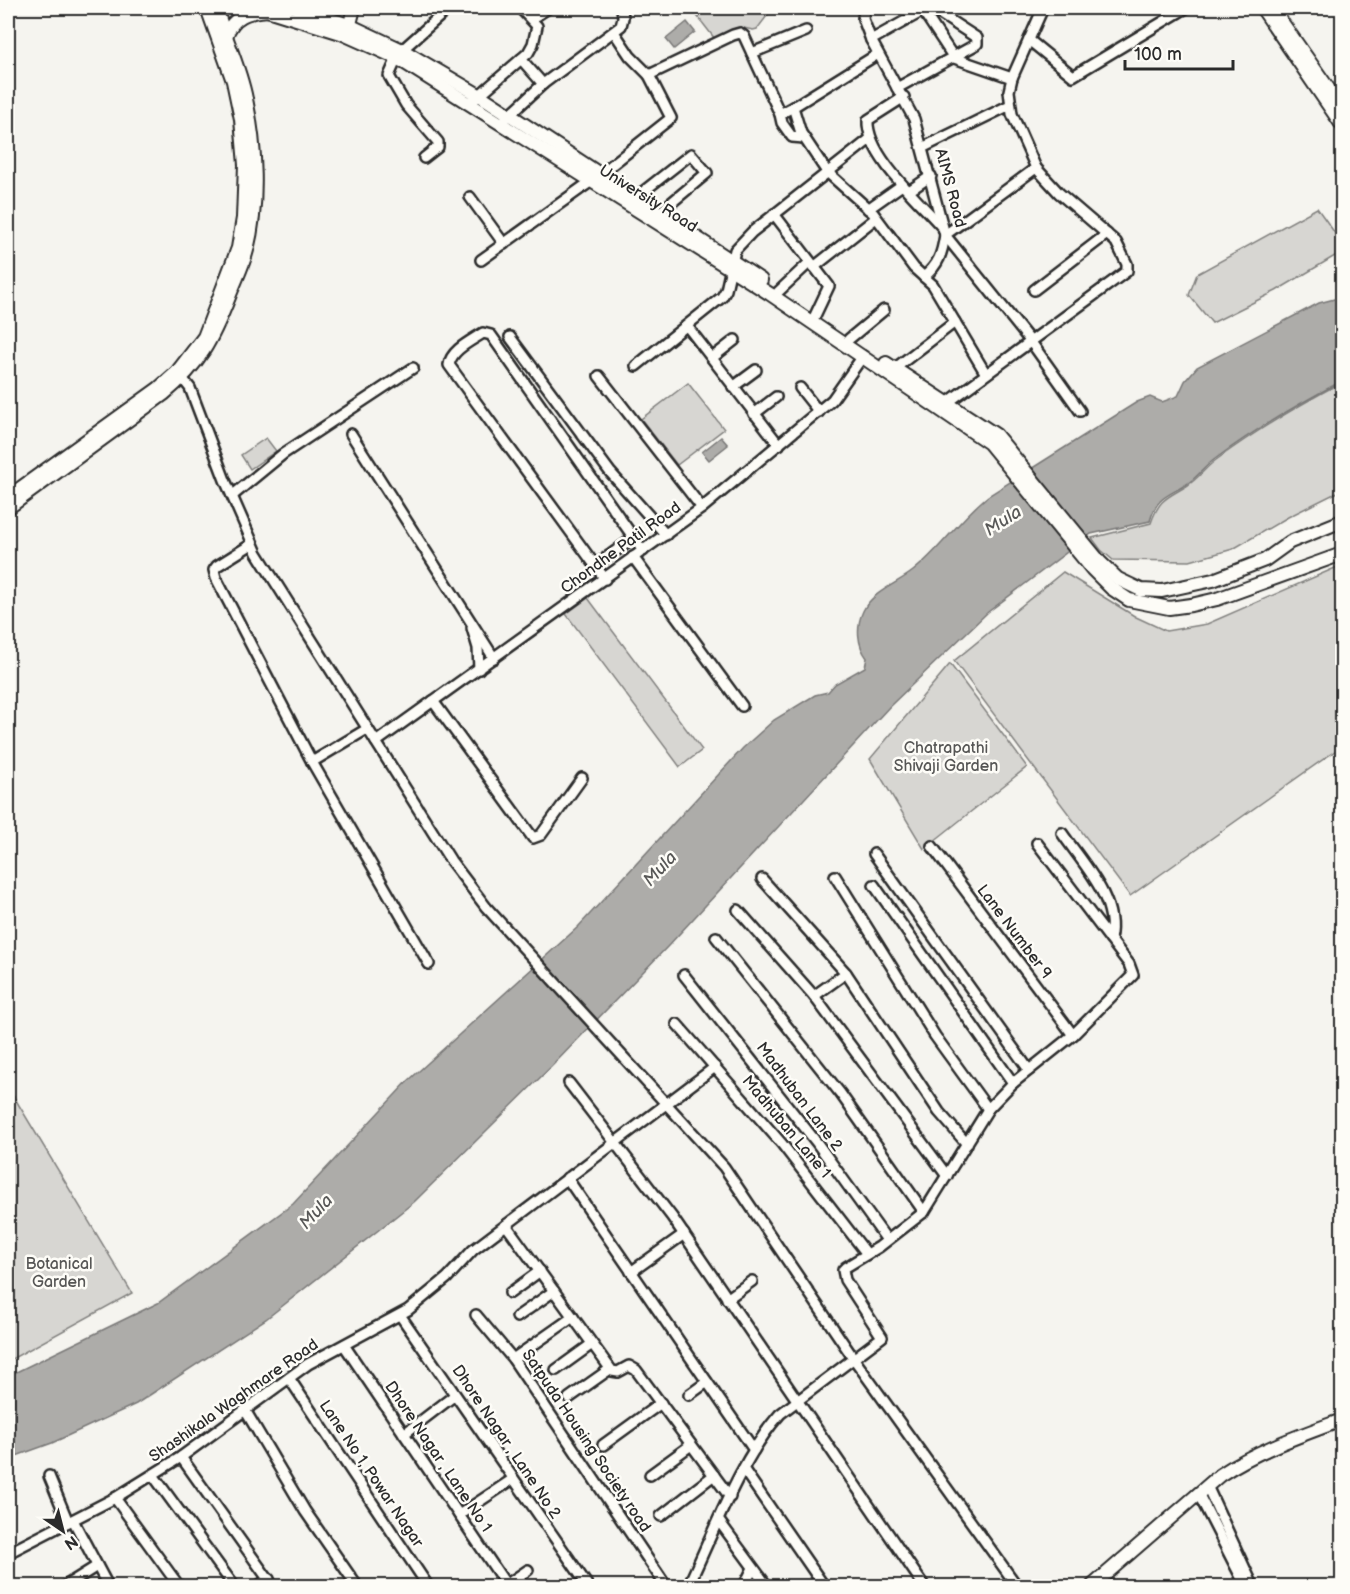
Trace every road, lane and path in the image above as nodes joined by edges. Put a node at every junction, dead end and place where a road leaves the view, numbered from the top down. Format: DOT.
graph roads {
  1 [pos="201,8"];
  2 [pos="298,8"];
  3 [pos="346,8"];
  4 [pos="354,8"];
  5 [pos="449,8"];
  6 [pos="520,8"];
  7 [pos="548,8"];
  8 [pos="622,8"];
  9 [pos="864,8"];
  10 [pos="1042,8"];
  11 [pos="1186,8"];
  12 [pos="1262,8"];
  13 [pos="1272,8"];
  14 [pos="265,9"];
  15 [pos="922,9"];
  16 [pos="211,11"];
  17 [pos="531,19"];
  18 [pos="346,30"];
  19 [pos="806,31"];
  20 [pos="614,32"];
  21 [pos="226,36"];
  22 [pos="871,40"];
  23 [pos="1029,40"];
  24 [pos="752,53"];
  25 [pos="400,54"];
  26 [pos="878,54"];
  27 [pos="954,58"];
  28 [pos="521,59"];
  29 [pos="649,75"];
  30 [pos="1012,78"];
  31 [pos="543,84"];
  32 [pos="897,88"];
  33 [pos="904,97"];
  34 [pos="475,100"];
  35 [pos="1010,105"];
  36 [pos="793,106"];
  37 [pos="1342,108"];
  38 [pos="780,114"];
  39 [pos="505,119"];
  40 [pos="1342,125"];
  41 [pos="804,138"];
  42 [pos="870,139"];
  43 [pos="924,147"];
  44 [pos="424,158"];
  45 [pos="1036,168"];
  46 [pos="827,172"];
  47 [pos="931,176"];
  48 [pos="595,178"];
  49 [pos="905,188"];
  50 [pos="470,197"];
  51 [pos="635,198"];
  52 [pos="868,209"];
  53 [pos="659,213"];
  54 [pos="774,214"];
  55 [pos="876,218"];
  56 [pos="944,232"];
  57 [pos="1107,234"];
  58 [pos="504,243"];
  59 [pos="243,249"];
  60 [pos="481,260"];
  61 [pos="812,264"];
  62 [pos="730,265"];
  63 [pos="924,277"];
  64 [pos="1034,290"];
  65 [pos="778,292"];
  66 [pos="884,310"];
  67 [pos="814,319"];
  68 [pos="955,322"];
  69 [pos="687,326"];
  70 [pos="510,337"];
  71 [pos="849,339"];
  72 [pos="735,340"];
  73 [pos="1031,342"];
  74 [pos="863,356"];
  75 [pos="712,358"];
  76 [pos="636,366"];
  77 [pos="413,368"];
  78 [pos="894,369"];
  79 [pos="756,370"];
  80 [pos="986,374"];
  81 [pos="180,375"];
  82 [pos="600,376"];
  83 [pos="733,387"];
  84 [pos="800,388"];
  85 [pos="776,397"];
  86 [pos="943,407"];
  87 [pos="1080,411"];
  88 [pos="819,412"];
  89 [pos="754,414"];
  90 [pos="351,434"];
  91 [pos="778,445"];
  92 [pos="232,495"];
  93 [pos="8,497"];
  94 [pos="8,508"];
  95 [pos="702,508"];
  96 [pos="1342,521"];
  97 [pos="1342,530"];
  98 [pos="666,534"];
  99 [pos="634,537"];
  100 [pos="252,544"];
  101 [pos="643,551"];
  102 [pos="1342,554"];
  103 [pos="633,557"];
  104 [pos="1265,560"];
  105 [pos="596,565"];
  106 [pos="1096,565"];
  107 [pos="605,579"];
  108 [pos="472,624"];
  109 [pos="494,658"];
  110 [pos="479,669"];
  111 [pos="433,701"];
  112 [pos="742,706"];
  113 [pos="367,729"];
  114 [pos="376,742"];
  115 [pos="312,762"];
  116 [pos="582,778"];
  117 [pos="1062,833"];
  118 [pos="1037,843"];
  119 [pos="932,846"];
  120 [pos="874,854"];
  121 [pos="835,876"];
  122 [pos="762,879"];
  123 [pos="874,885"];
  124 [pos="738,910"];
  125 [pos="716,937"];
  126 [pos="1110,939"];
  127 [pos="429,964"];
  128 [pos="846,973"];
  129 [pos="684,975"];
  130 [pos="814,996"];
  131 [pos="677,1024"];
  132 [pos="1073,1035"];
  133 [pos="715,1067"];
  134 [pos="1029,1070"];
  135 [pos="569,1083"];
  136 [pos="1013,1083"];
  137 [pos="666,1104"];
  138 [pos="988,1109"];
  139 [pos="614,1142"];
  140 [pos="967,1144"];
  141 [pos="947,1176"];
  142 [pos="567,1178"];
  143 [pos="924,1212"];
  144 [pos="506,1225"];
  145 [pos="684,1234"];
  146 [pos="887,1240"];
  147 [pos="867,1254"];
  148 [pos="540,1271"];
  149 [pos="632,1272"];
  150 [pos="752,1281"];
  151 [pos="554,1291"];
  152 [pos="510,1293"];
  153 [pos="728,1299"];
  154 [pos="400,1315"];
  155 [pos="476,1315"];
  156 [pos="518,1317"];
  157 [pos="573,1317"];
  158 [pos="592,1344"];
  159 [pos="344,1345"];
  160 [pos="513,1359"];
  161 [pos="854,1359"];
  162 [pos="610,1369"];
  163 [pos="556,1370"];
  164 [pos="289,1378"];
  165 [pos="707,1382"];
  166 [pos="455,1395"];
  167 [pos="688,1395"];
  168 [pos="569,1398"];
  169 [pos="798,1401"];
  170 [pos="660,1403"];
  171 [pos="245,1410"];
  172 [pos="1342,1420"];
  173 [pos="404,1434"];
  174 [pos="603,1445"];
  175 [pos="692,1445"];
  176 [pos="754,1450"];
  177 [pos="182,1457"];
  178 [pos="744,1470"];
  179 [pos="650,1474"];
  180 [pos="153,1475"];
  181 [pos="714,1475"];
  182 [pos="49,1476"];
  183 [pos="513,1479"];
  184 [pos="1202,1490"];
  185 [pos="730,1497"];
  186 [pos="116,1498"];
  187 [pos="459,1515"];
  188 [pos="661,1516"];
  189 [pos="70,1521"];
  190 [pos="719,1521"];
  191 [pos="8,1553"];
  192 [pos="97,1566"];
  193 [pos="753,1568"];
  194 [pos="528,1570"];
  195 [pos="693,1575"];
  196 [pos="271,1583"];
  197 [pos="507,1586"];
  198 [pos="65,1587"];
  199 [pos="108,1587"];
  200 [pos="179,1587"];
  201 [pos="234,1587"];
  202 [pos="258,1587"];
  203 [pos="357,1587"];
  204 [pos="428,1587"];
  205 [pos="588,1587"];
  206 [pos="666,1587"];
  207 [pos="688,1587"];
  208 [pos="699,1587"];
  209 [pos="744,1587"];
  210 [pos="767,1587"];
  211 [pos="824,1587"];
  212 [pos="924,1587"];
  213 [pos="1017,1587"];
  214 [pos="1092,1587"];
  215 [pos="1246,1587"];
  216 [pos="1253,1587"];
  1 -- 16 [label="main road"];
  2 -- 18 [label="main road, University Road"];
  3 -- 18 [label="main road"];
  4 -- 18 [label="main road"];
  5 -- 25 [label="street"];
  6 -- 17 [label="street"];
  7 -- 17 [label="street"];
  8 -- 20 [label="street"];
  9 -- 22 [label="street, AIMS Road"];
  10 -- 23 [label="street"];
  11 -- 23 [label="street"];
  12 -- 40 [label="main road"];
  13 -- 37 [label="main road"];
  14 -- 18 [label="main road, University Road"];
  14 -- 21 [label="main road"];
  15 -- 22 [label="street"];
  15 -- 27 [label="street"];
  15 -- 27 [label="street"];
  16 -- 21 [label="main road"];
  16 -- 59 [label="main road"];
  17 -- 28 [label="street"];
  18 -- 25 [label="main road, University Road"];
  19 -- 24 [label="street"];
  20 -- 29 [label="street"];
  20 -- 31 [label="street"];
  21 -- 59 [label="main road"];
  22 -- 26 [label="street, AIMS Road"];
  23 -- 30 [label="street"];
  24 -- 29 [label="street"];
  24 -- 38 [label="street"];
  25 -- 34 [label="main road, University Road"];
  25 -- 44 [label="street"];
  26 -- 32 [label="street, AIMS Road"];
  26 -- 36 [label="street"];
  27 -- 30 [label="street"];
  27 -- 32 [label="street"];
  28 -- 31 [label="street"];
  28 -- 34 [label="street"];
  29 -- 48 [label="street"];
  30 -- 35 [label="street"];
  31 -- 39 [label="street"];
  32 -- 33 [label="street, AIMS Road"];
  33 -- 42 [label="street"];
  33 -- 43 [label="street, AIMS Road"];
  34 -- 39 [label="main road, University Road"];
  35 -- 43 [label="street"];
  35 -- 45 [label="street"];
  36 -- 38 [label="street"];
  36 -- 41 [label="street"];
  38 -- 41 [label="street"];
  39 -- 48 [label="main road, University Road"];
  41 -- 46 [label="street"];
  42 -- 46 [label="street"];
  42 -- 49 [label="street"];
  43 -- 47 [label="street, AIMS Road"];
  45 -- 56 [label="street"];
  45 -- 57 [label="street"];
  46 -- 52 [label="street"];
  46 -- 54 [label="street"];
  47 -- 49 [label="street"];
  47 -- 56 [label="street, AIMS Road"];
  48 -- 51 [label="main road, University Road"];
  48 -- 58 [label="street"];
  48 -- 62 [label="main road, University Road"];
  49 -- 52 [label="street"];
  49 -- 56 [label="street"];
  50 -- 58 [label="street"];
  51 -- 53 [label="main road, University Road"];
  51 -- 53 [label="street"];
  52 -- 55 [label="street"];
  53 -- 62 [label="main road, University Road"];
  54 -- 61 [label="street"];
  54 -- 62 [label="street"];
  55 -- 61 [label="street"];
  55 -- 63 [label="street"];
  56 -- 63 [label="street"];
  56 -- 73 [label="street, AIMS Road"];
  57 -- 64 [label="street"];
  57 -- 73 [label="street"];
  58 -- 60 [label="street"];
  59 -- 81 [label="main road"];
  61 -- 65 [label="street"];
  61 -- 67 [label="street"];
  62 -- 65 [label="main road, University Road"];
  62 -- 67 [label="main road, University Road"];
  62 -- 69 [label="street"];
  63 -- 68 [label="street"];
  65 -- 67 [label="main road, University Road"];
  66 -- 71 [label="street"];
  67 -- 71 [label="main road, University Road"];
  67 -- 74 [label="main road, University Road"];
  68 -- 78 [label="street"];
  68 -- 80 [label="street"];
  69 -- 75 [label="street"];
  69 -- 76 [label="street"];
  70 -- 98 [label="street"];
  71 -- 78 [label="main road, University Road"];
  72 -- 75 [label="street"];
  73 -- 80 [label="street"];
  73 -- 87 [label="street, AIMS Road"];
  74 -- 86 [label="main road, University Road"];
  74 -- 88 [label="street, Chondhe Patil Road"];
  75 -- 83 [label="street"];
  77 -- 92 [label="street"];
  78 -- 86 [label="main road, University Road"];
  79 -- 83 [label="street"];
  80 -- 86 [label="street"];
  81 -- 92 [label="street"];
  81 -- 93 [label="main road"];
  81 -- 94 [label="main road"];
  82 -- 95 [label="street"];
  83 -- 89 [label="street"];
  84 -- 88 [label="street"];
  85 -- 89 [label="street"];
  86 -- 106 [label="main road, University Road"];
  88 -- 91 [label="street, Chondhe Patil Road"];
  89 -- 91 [label="street"];
  90 -- 108 [label="street"];
  91 -- 95 [label="street, Chondhe Patil Road"];
  92 -- 100 [label="street"];
  95 -- 98 [label="street, Chondhe Patil Road"];
  96 -- 104 [label="main road"];
  97 -- 104 [label="main road"];
  98 -- 101 [label="street, Chondhe Patil Road"];
  99 -- 101 [label="street"];
  99 -- 105 [label="street"];
  99 -- 105 [label="street"];
  100 -- 113 [label="street"];
  100 -- 115 [label="street"];
  101 -- 103 [label="street, Chondhe Patil Road"];
  102 -- 106 [label="main road"];
  103 -- 107 [label="street, Chondhe Patil Road"];
  103 -- 112 [label="street"];
  104 -- 106 [label="main road"];
  105 -- 107 [label="street"];
  107 -- 109 [label="street, Chondhe Patil Road"];
  108 -- 109 [label="street"];
  108 -- 110 [label="street"];
  109 -- 110 [label="street, Chondhe Patil Road"];
  110 -- 111 [label="street, Chondhe Patil Road"];
  111 -- 114 [label="street, Chondhe Patil Road"];
  111 -- 116 [label="street"];
  113 -- 114 [label="street"];
  113 -- 115 [label="street"];
  114 -- 137 [label="street"];
  115 -- 127 [label="street"];
  117 -- 126 [label="street"];
  118 -- 126 [label="street"];
  119 -- 132 [label="street, Lane Number 9"];
  120 -- 134 [label="street"];
  121 -- 138 [label="street"];
  122 -- 128 [label="street"];
  123 -- 136 [label="street"];
  124 -- 130 [label="street"];
  125 -- 143 [label="street"];
  126 -- 132 [label="street"];
  128 -- 130 [label="street"];
  128 -- 140 [label="street"];
  129 -- 146 [label="street, Madhuban Lane 2"];
  130 -- 141 [label="street"];
  131 -- 133 [label="street, Madhuban Lane 1"];
  132 -- 134 [label="street"];
  133 -- 137 [label="street, Shashikala Waghmare Road"];
  133 -- 147 [label="street, Madhuban Lane 1"];
  134 -- 136 [label="street"];
  135 -- 139 [label="street"];
  136 -- 138 [label="street"];
  137 -- 139 [label="street, Shashikala Waghmare Road"];
  137 -- 161 [label="street"];
  138 -- 140 [label="street"];
  139 -- 142 [label="street, Shashikala Waghmare Road"];
  139 -- 145 [label="street"];
  140 -- 141 [label="street"];
  141 -- 143 [label="street"];
  142 -- 144 [label="street, Shashikala Waghmare Road"];
  142 -- 149 [label="street"];
  143 -- 146 [label="street"];
  144 -- 148 [label="street"];
  144 -- 154 [label="street, Shashikala Waghmare Road"];
  145 -- 149 [label="street"];
  145 -- 153 [label="street"];
  146 -- 147 [label="street"];
  147 -- 161 [label="street"];
  148 -- 151 [label="street"];
  148 -- 152 [label="street"];
  149 -- 165 [label="street"];
  150 -- 153 [label="street"];
  151 -- 156 [label="street"];
  151 -- 157 [label="street"];
  153 -- 169 [label="street"];
  154 -- 159 [label="street, Shashikala Waghmare Road"];
  154 -- 166 [label="street, Dhore Nagar , Lane No 2"];
  155 -- 160 [label="street, Satpuda Housing Society road"];
  157 -- 158 [label="street"];
  157 -- 160 [label="street"];
  158 -- 162 [label="street"];
  158 -- 163 [label="street"];
  159 -- 164 [label="street, Shashikala Waghmare Road"];
  159 -- 173 [label="street, Dhore Nagar , Lane No 1"];
  160 -- 206 [label="street, Satpuda Housing Society road"];
  161 -- 169 [label="street"];
  161 -- 213 [label="street"];
  162 -- 168 [label="street"];
  162 -- 170 [label="street"];
  164 -- 171 [label="street, Shashikala Waghmare Road"];
  164 -- 204 [label="street, Lane No 1, Powar Nagar"];
  165 -- 167 [label="street"];
  165 -- 176 [label="street"];
  166 -- 173 [label="street"];
  166 -- 183 [label="street, Dhore Nagar , Lane No 2"];
  169 -- 176 [label="street"];
  169 -- 212 [label="street"];
  170 -- 174 [label="street"];
  170 -- 175 [label="street"];
  171 -- 177 [label="street, Shashikala Waghmare Road"];
  171 -- 203 [label="street"];
  172 -- 184 [label="main road"];
  173 -- 187 [label="street, Dhore Nagar , Lane No 1"];
  175 -- 179 [label="street"];
  175 -- 181 [label="street"];
  176 -- 178 [label="street"];
  177 -- 180 [label="street, Shashikala Waghmare Road"];
  177 -- 196 [label="street"];
  178 -- 185 [label="street"];
  178 -- 211 [label="street"];
  180 -- 186 [label="street, Shashikala Waghmare Road"];
  180 -- 201 [label="street"];
  181 -- 185 [label="street"];
  181 -- 188 [label="street"];
  182 -- 189 [label="street"];
  183 -- 187 [label="street"];
  183 -- 205 [label="street, Dhore Nagar , Lane No 2"];
  184 -- 214 [label="main road"];
  184 -- 215 [label="street"];
  184 -- 216 [label="street"];
  185 -- 190 [label="street"];
  186 -- 189 [label="street, Shashikala Waghmare Road"];
  186 -- 200 [label="street"];
  187 -- 197 [label="street, Dhore Nagar , Lane No 1"];
  189 -- 191 [label="street, Shashikala Waghmare Road"];
  189 -- 192 [label="street"];
  190 -- 193 [label="street"];
  190 -- 195 [label="street"];
  192 -- 198 [label="street"];
  192 -- 199 [label="street"];
  193 -- 209 [label="street"];
  193 -- 210 [label="street"];
  194 -- 197 [label="street"];
  195 -- 207 [label="street"];
  195 -- 208 [label="street"];
  196 -- 202 [label="street"];
}
